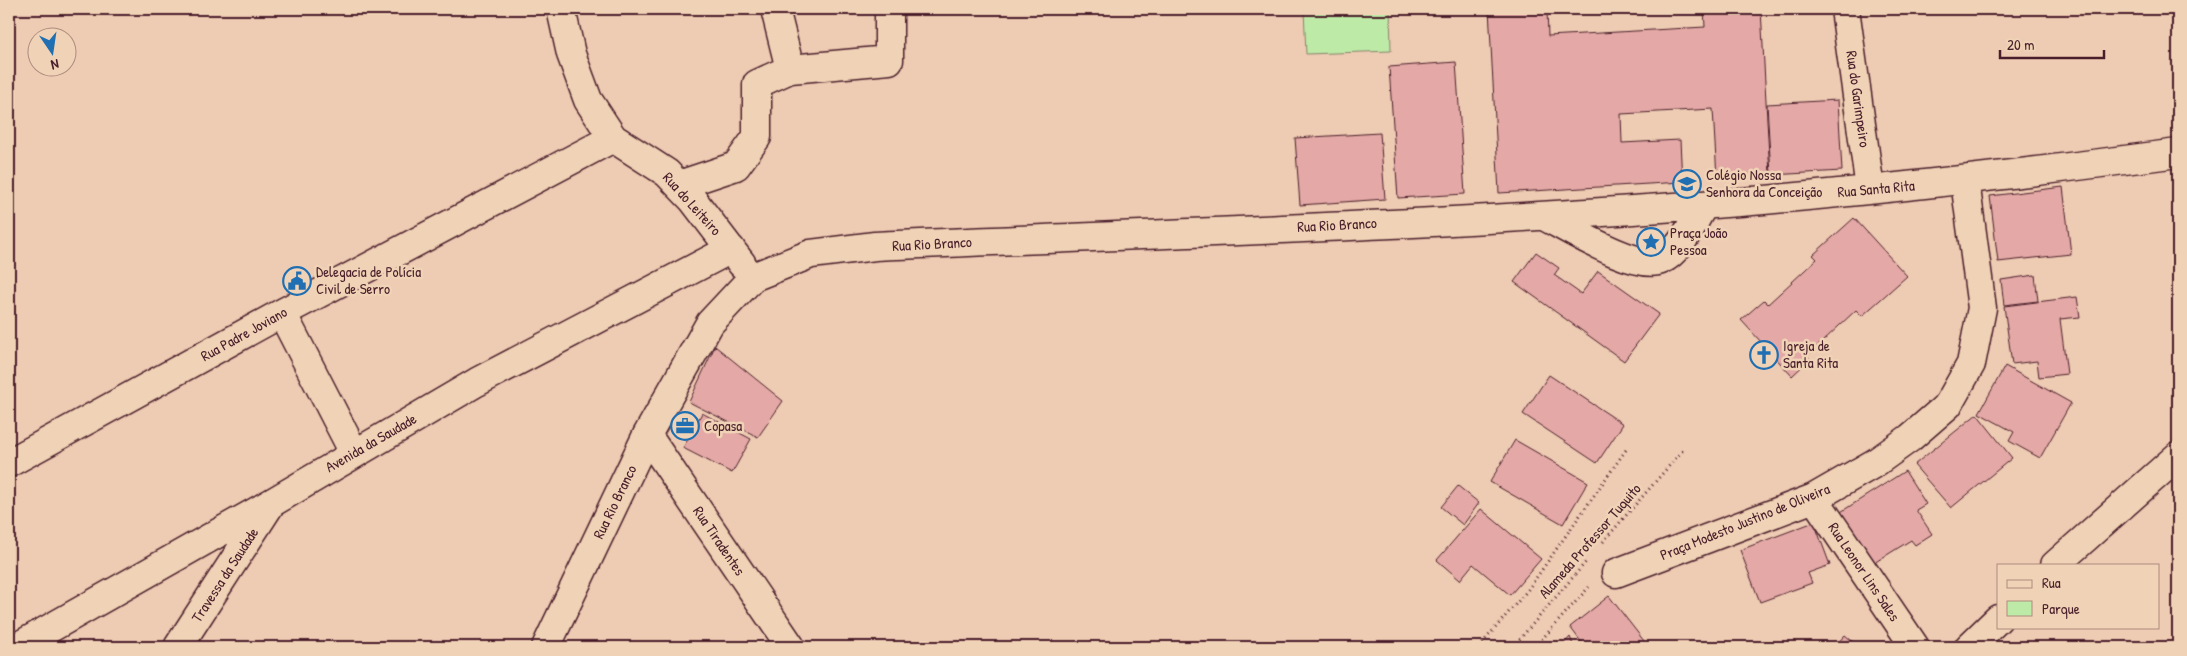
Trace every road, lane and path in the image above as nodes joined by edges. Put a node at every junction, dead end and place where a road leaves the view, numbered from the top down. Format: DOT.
graph roads {
  1 [pos="561,9"];
  2 [pos="775,9"];
  3 [pos="889,9"];
  4 [pos="1845,9"];
  5 [pos="790,69"];
  6 [pos="613,138"];
  7 [pos="2178,153"];
  8 [pos="1965,180"];
  9 [pos="679,185"];
  10 [pos="1870,189"];
  11 [pos="1704,205"];
  12 [pos="1542,216"];
  13 [pos="732,249"];
  14 [pos="752,277"];
  15 [pos="282,313"];
  16 [pos="647,436"];
  17 [pos="1628,447"];
  18 [pos="1684,450"];
  19 [pos="354,453"];
  20 [pos="2178,456"];
  21 [pos="9,463"];
  22 [pos="1814,498"];
  23 [pos="273,502"];
  24 [pos="1597,549"];
  25 [pos="1592,556"];
  26 [pos="2056,564"];
  27 [pos="1616,573"];
  28 [pos="1997,620"];
  29 [pos="17,647"];
  30 [pos="178,647"];
  31 [pos="546,647"];
  32 [pos="791,647"];
  33 [pos="1479,647"];
  34 [pos="1513,647"];
  35 [pos="1535,647"];
  36 [pos="1915,647"];
  37 [pos="1969,647"];
  1 -- 6 [label="street, Rua do Leiteiro"];
  2 -- 5 [label="street"];
  3 -- 5 [label="street"];
  4 -- 10 [label="street, Rua do Garimpeiro"];
  5 -- 9 [label="street"];
  6 -- 9 [label="street, Rua do Leiteiro"];
  6 -- 15 [label="street, Rua Padre Joviano"];
  7 -- 8 [label="street, Rua Santa Rita"];
  8 -- 10 [label="street, Rua Santa Rita"];
  8 -- 22 [label="street, Praça Modesto Justino de Oliveira"];
  9 -- 13 [label="street, Rua do Leiteiro"];
  10 -- 11 [label="street, Rua Santa Rita"];
  11 -- 12 [label="street, Rua Santa Rita"];
  11 -- 12 [label="street"];
  12 -- 14 [label="street, Rua Rio Branco"];
  13 -- 14 [label="street, Rua do Leiteiro"];
  13 -- 19 [label="street, Avenida da Saudade"];
  14 -- 16 [label="street, Rua Rio Branco"];
  15 -- 19 [label="street"];
  15 -- 21 [label="street, Rua Padre Joviano"];
  16 -- 31 [label="street, Rua Rio Branco"];
  16 -- 32 [label="street, Rua Tiradentes"];
  17 -- 33 [label="path, Alameda Professor Tuquito"];
  18 -- 24 [label="path, Alameda Professor Tuquito"];
  19 -- 23 [label="street, Avenida da Saudade"];
  20 -- 26 [label="street"];
  22 -- 27 [label="street, Praça Modesto Justino de Oliveira"];
  22 -- 36 [label="street, Rua Leonor Lins Sales"];
  23 -- 29 [label="street, Avenida da Saudade"];
  23 -- 30 [label="street, Travessa da Saudade"];
  25 -- 34 [label="path, Alameda Professor Tuquito"];
  27 -- 35 [label="path, Alameda Professor Tuquito"];
  28 -- 37 [label="street"];
}
